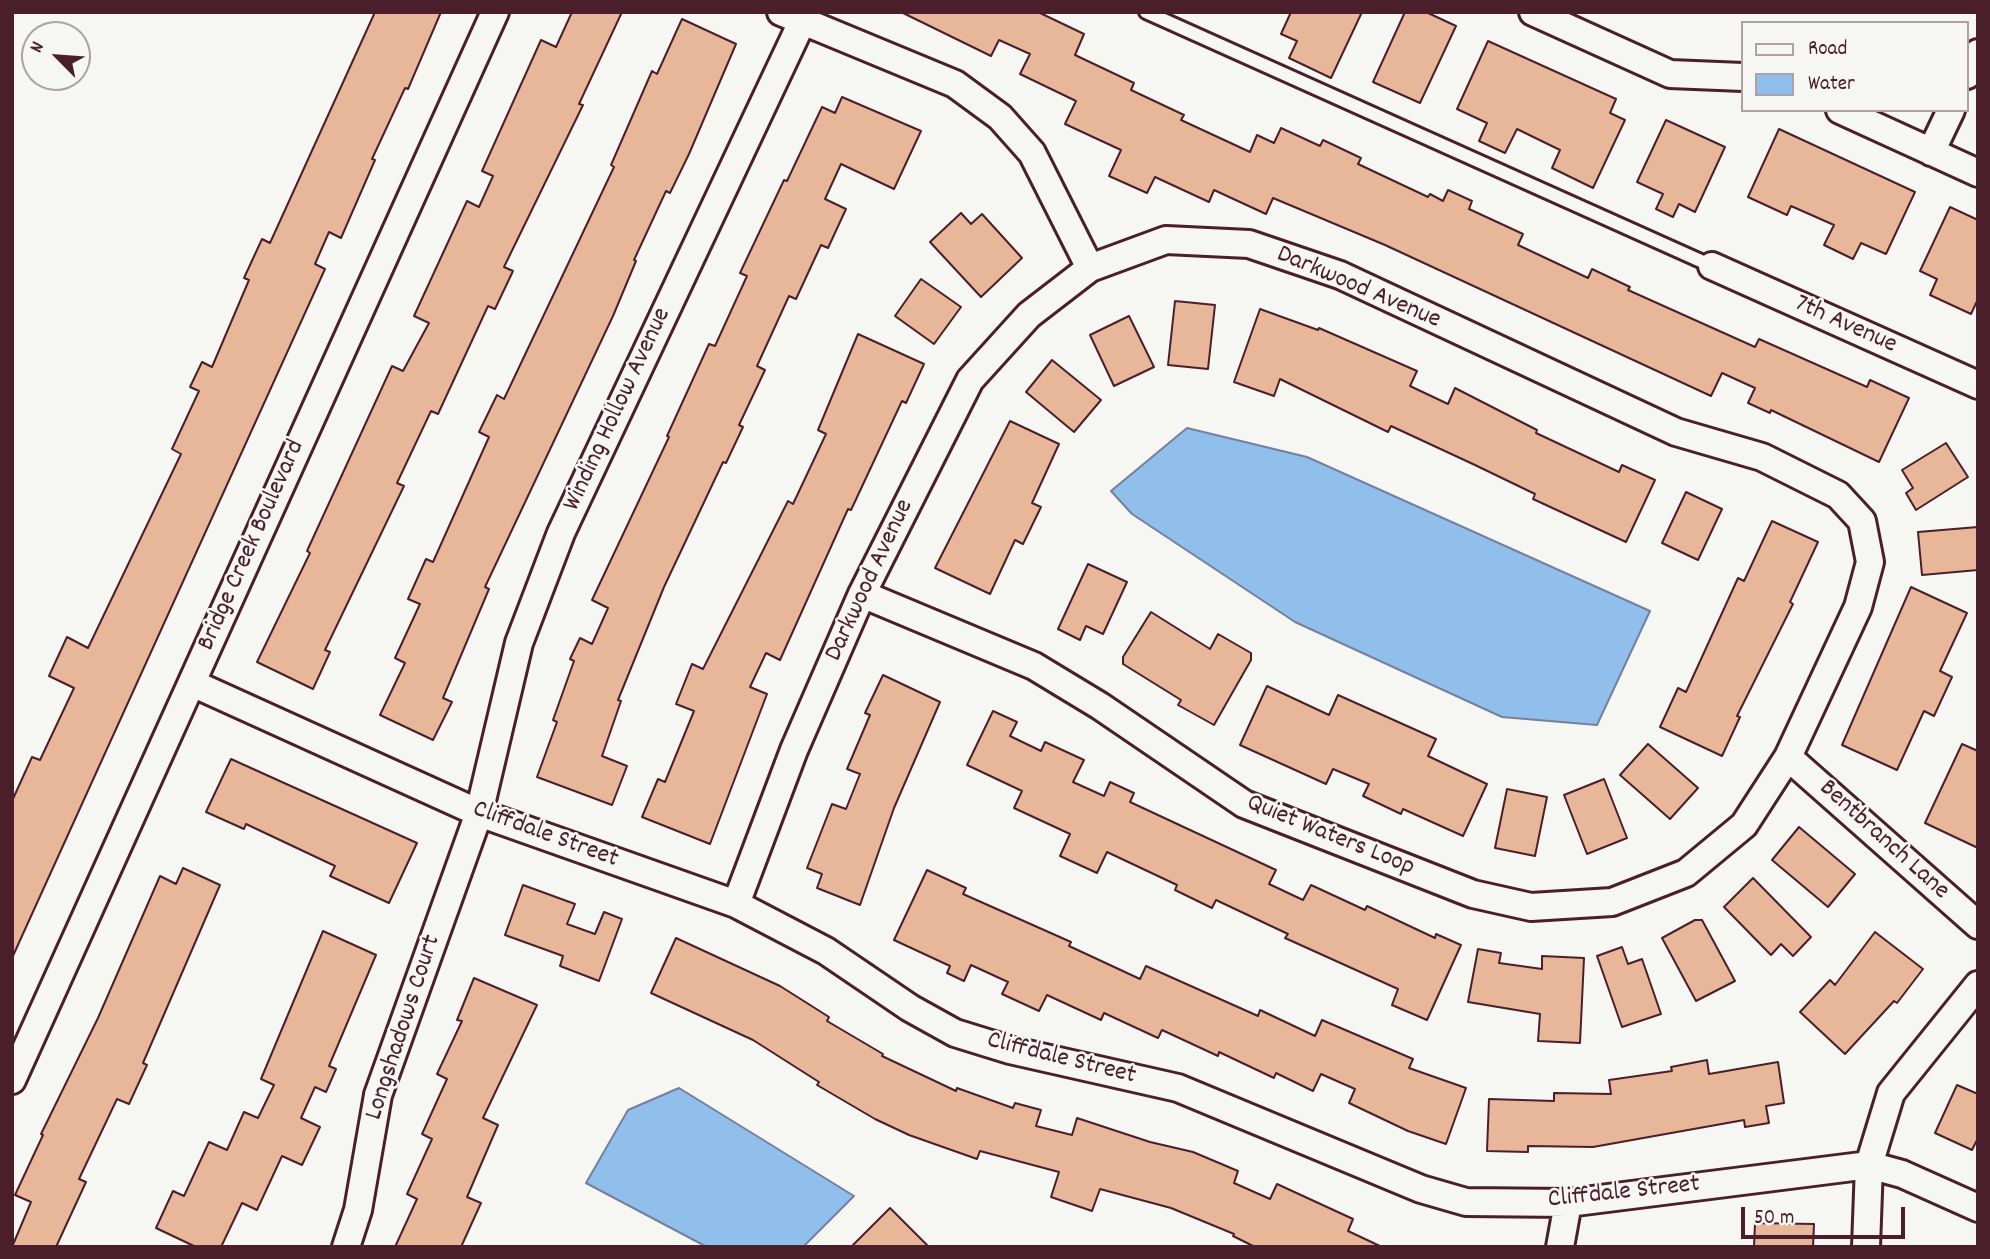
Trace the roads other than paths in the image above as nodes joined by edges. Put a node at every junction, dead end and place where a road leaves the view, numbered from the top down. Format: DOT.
graph roads {
  1 [pos="495,12"];
  2 [pos="1146,12"];
  3 [pos="1533,12"];
  4 [pos="791,17"];
  5 [pos="1978,53"];
  6 [pos="1969,71"];
  7 [pos="1742,77"];
  8 [pos="1844,112"];
  9 [pos="1950,112"];
  10 [pos="1931,152"];
  11 [pos="1978,173"];
  12 [pos="1712,266"];
  13 [pos="1090,268"];
  14 [pos="1978,385"];
  15 [pos="862,594"];
  16 [pos="192,683"];
  17 [pos="1788,757"];
  18 [pos="479,813"];
  19 [pos="736,905"];
  20 [pos="1978,925"];
  21 [pos="1978,985"];
  22 [pos="12,1080"];
  23 [pos="1869,1165"];
  24 [pos="1568,1203"];
  25 [pos="1978,1208"];
  26 [pos="346,1247"];
  27 [pos="1560,1247"];
  28 [pos="1866,1247"];
  1 -- 16 [label="street, Bridge Creek Boulevard"];
  2 -- 12 [label="lane"];
  3 -- 7 [label="street"];
  4 -- 13 [label="street"];
  4 -- 18 [label="street, Winding Hollow Avenue"];
  5 -- 6 [label="street"];
  8 -- 10 [label="street"];
  9 -- 10 [label="street"];
  10 -- 11 [label="street"];
  12 -- 14 [label="street, 7th Avenue"];
  13 -- 15 [label="street, Darkwood Avenue"];
  13 -- 17 [label="street, Darkwood Avenue"];
  15 -- 17 [label="street, Quiet Waters Loop"];
  15 -- 19 [label="street, Darkwood Avenue"];
  16 -- 18 [label="street, Cliffdale Street"];
  16 -- 22 [label="street, Bridge Creek Boulevard"];
  17 -- 20 [label="street, Bentbranch Lane"];
  18 -- 19 [label="street, Cliffdale Street"];
  18 -- 26 [label="street, Longshadows Court"];
  19 -- 24 [label="street, Cliffdale Street"];
  21 -- 23 [label="street"];
  23 -- 24 [label="street, Cliffdale Street"];
  23 -- 25 [label="street, Cliffdale Street"];
  23 -- 28 [label="street"];
  24 -- 27 [label="street"];
}
